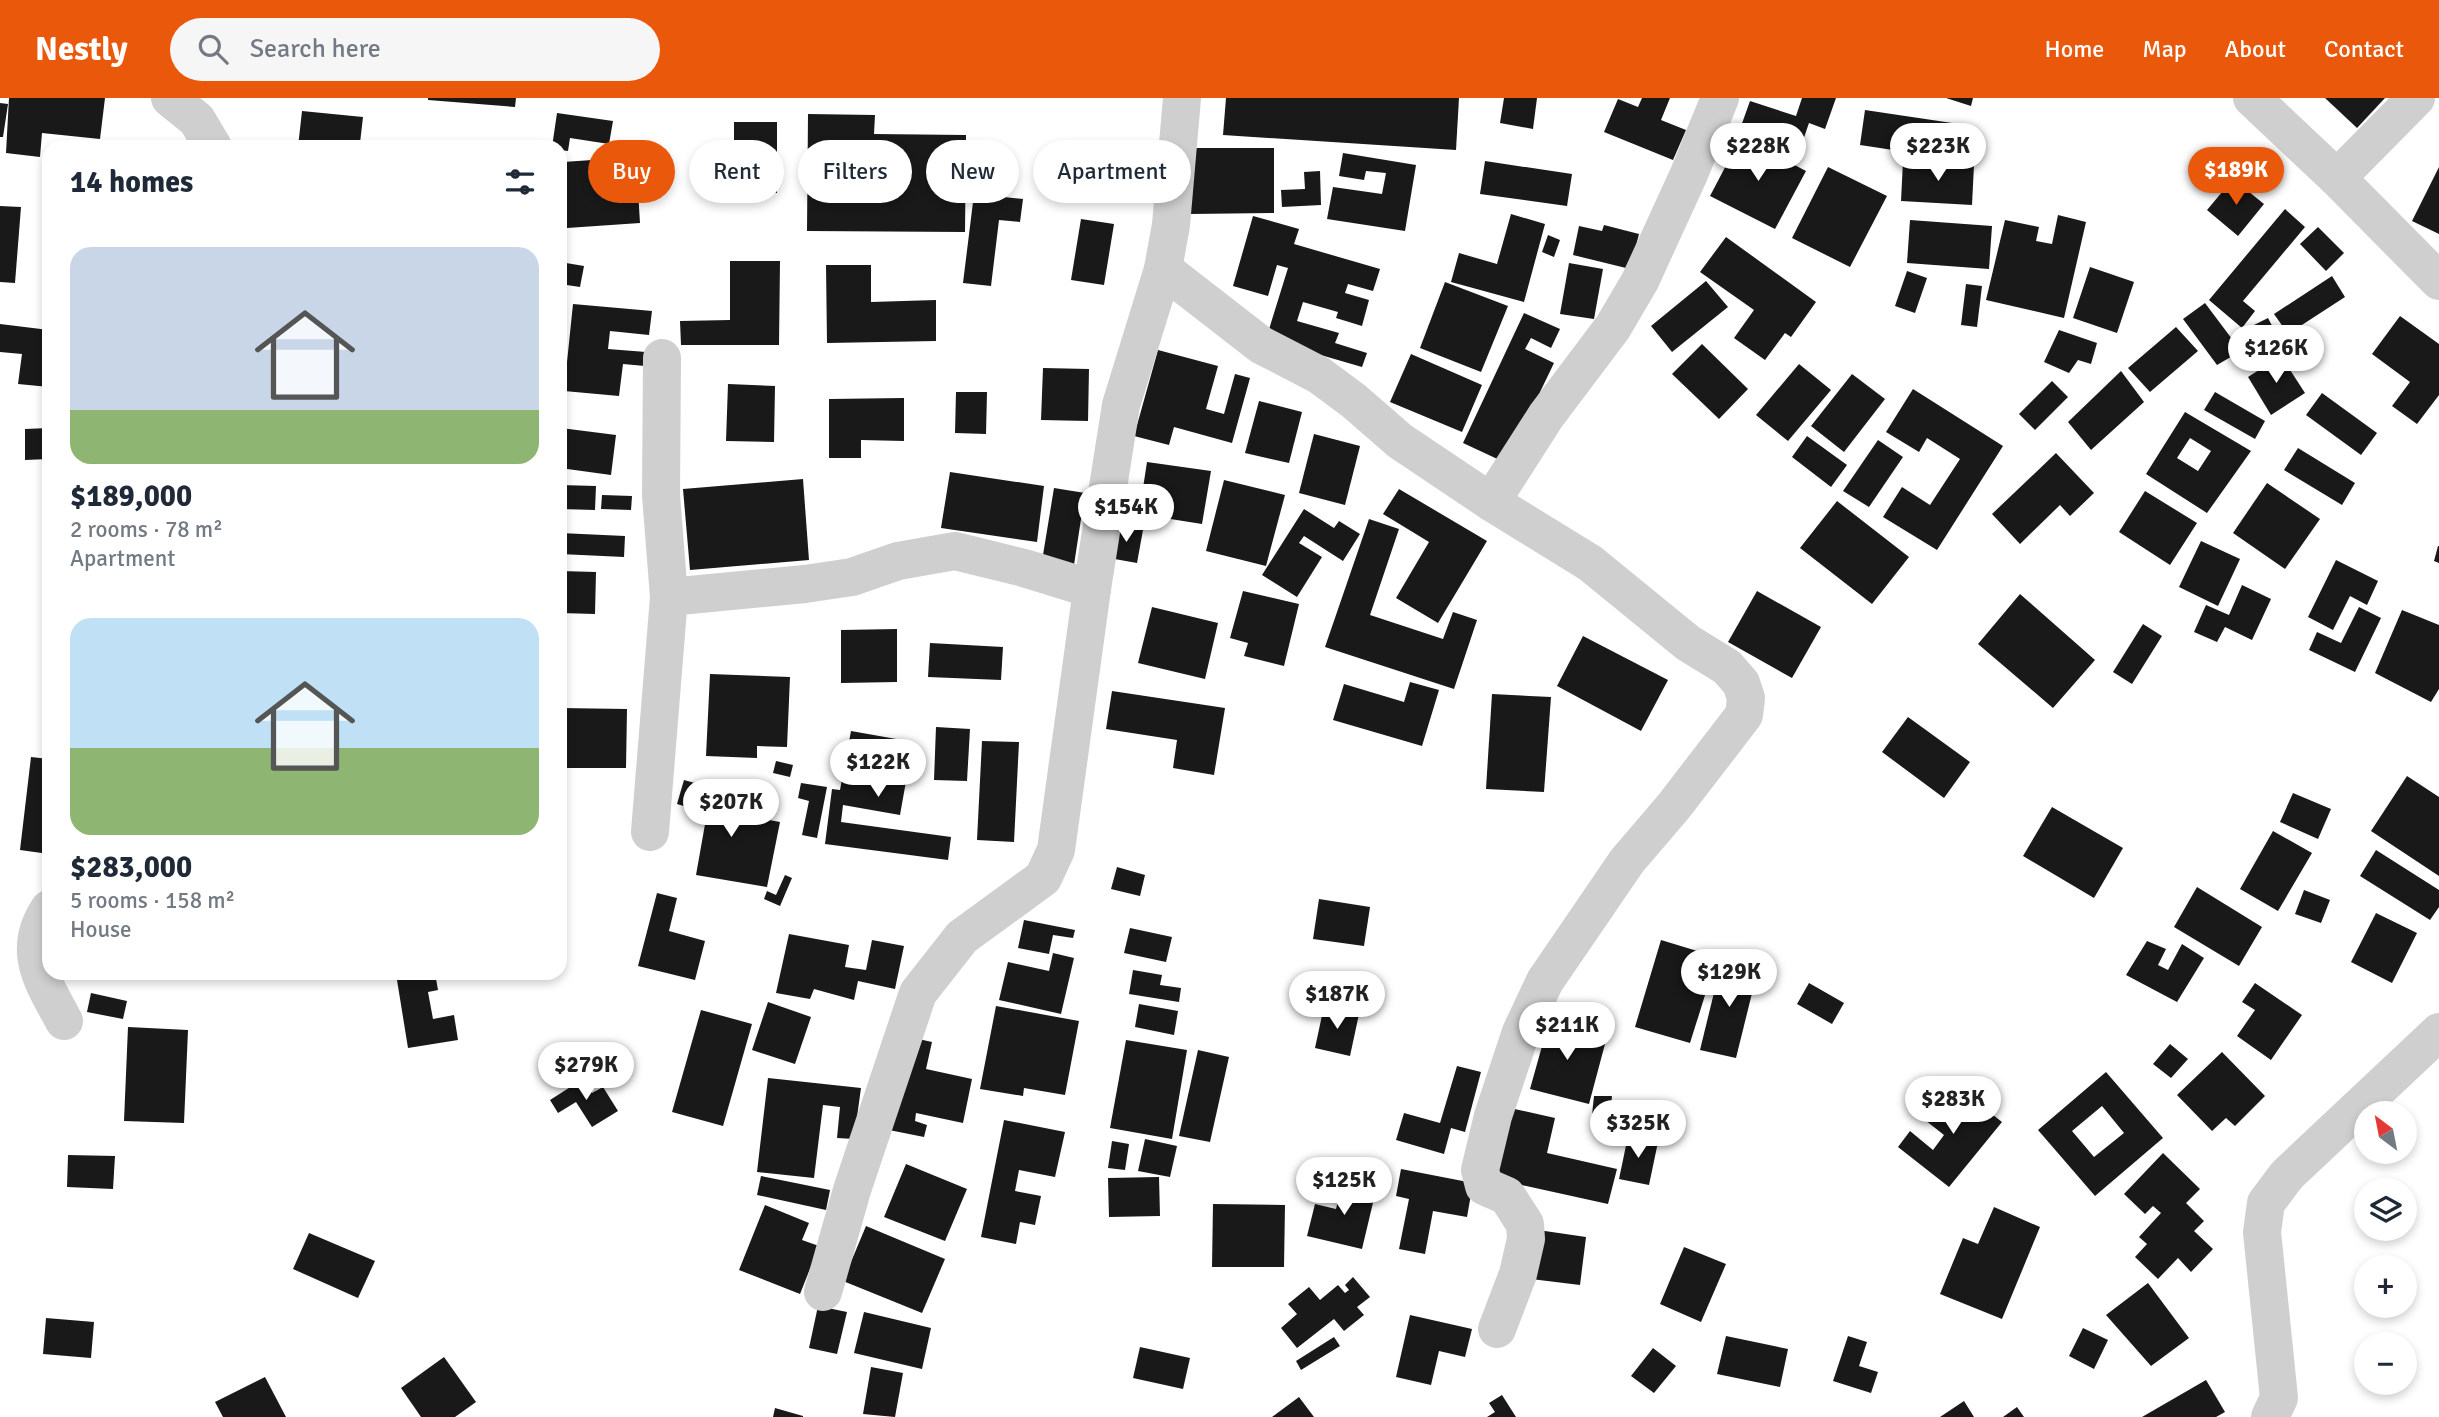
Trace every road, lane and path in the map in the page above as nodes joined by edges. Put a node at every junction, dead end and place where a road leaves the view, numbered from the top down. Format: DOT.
graph roads {
  1 [pos="170,98"];
  2 [pos="1182,98"];
  3 [pos="1720,98"];
  4 [pos="2252,98"];
  5 [pos="2416,98"];
  6 [pos="209,140"];
  7 [pos="2337,178"];
  8 [pos="1163,269"];
  9 [pos="2439,281"];
  10 [pos="663,358"];
  11 [pos="1491,502"];
  12 [pos="1092,589"];
  13 [pos="669,597"];
  14 [pos="650,832"];
  15 [pos="42,924"];
  16 [pos="42,979"];
  17 [pos="43,980"];
  18 [pos="64,1021"];
  19 [pos="2439,1032"];
  20 [pos="823,1292"];
  21 [pos="1497,1329"];
  22 [pos="2270,1417"];
  1 -- 6 [label="street"];
  2 -- 8 [label="street"];
  3 -- 11 [label="street"];
  4 -- 7 [label="street"];
  5 -- 7 [label="street"];
  7 -- 9 [label="street"];
  8 -- 11 [label="street"];
  8 -- 12 [label="street"];
  10 -- 13 [label="street"];
  11 -- 21 [label="street"];
  12 -- 13 [label="street"];
  12 -- 20 [label="street"];
  13 -- 14 [label="street"];
  15 -- 16 [label="street"];
  17 -- 18 [label="street"];
  19 -- 22 [label="street"];
}
